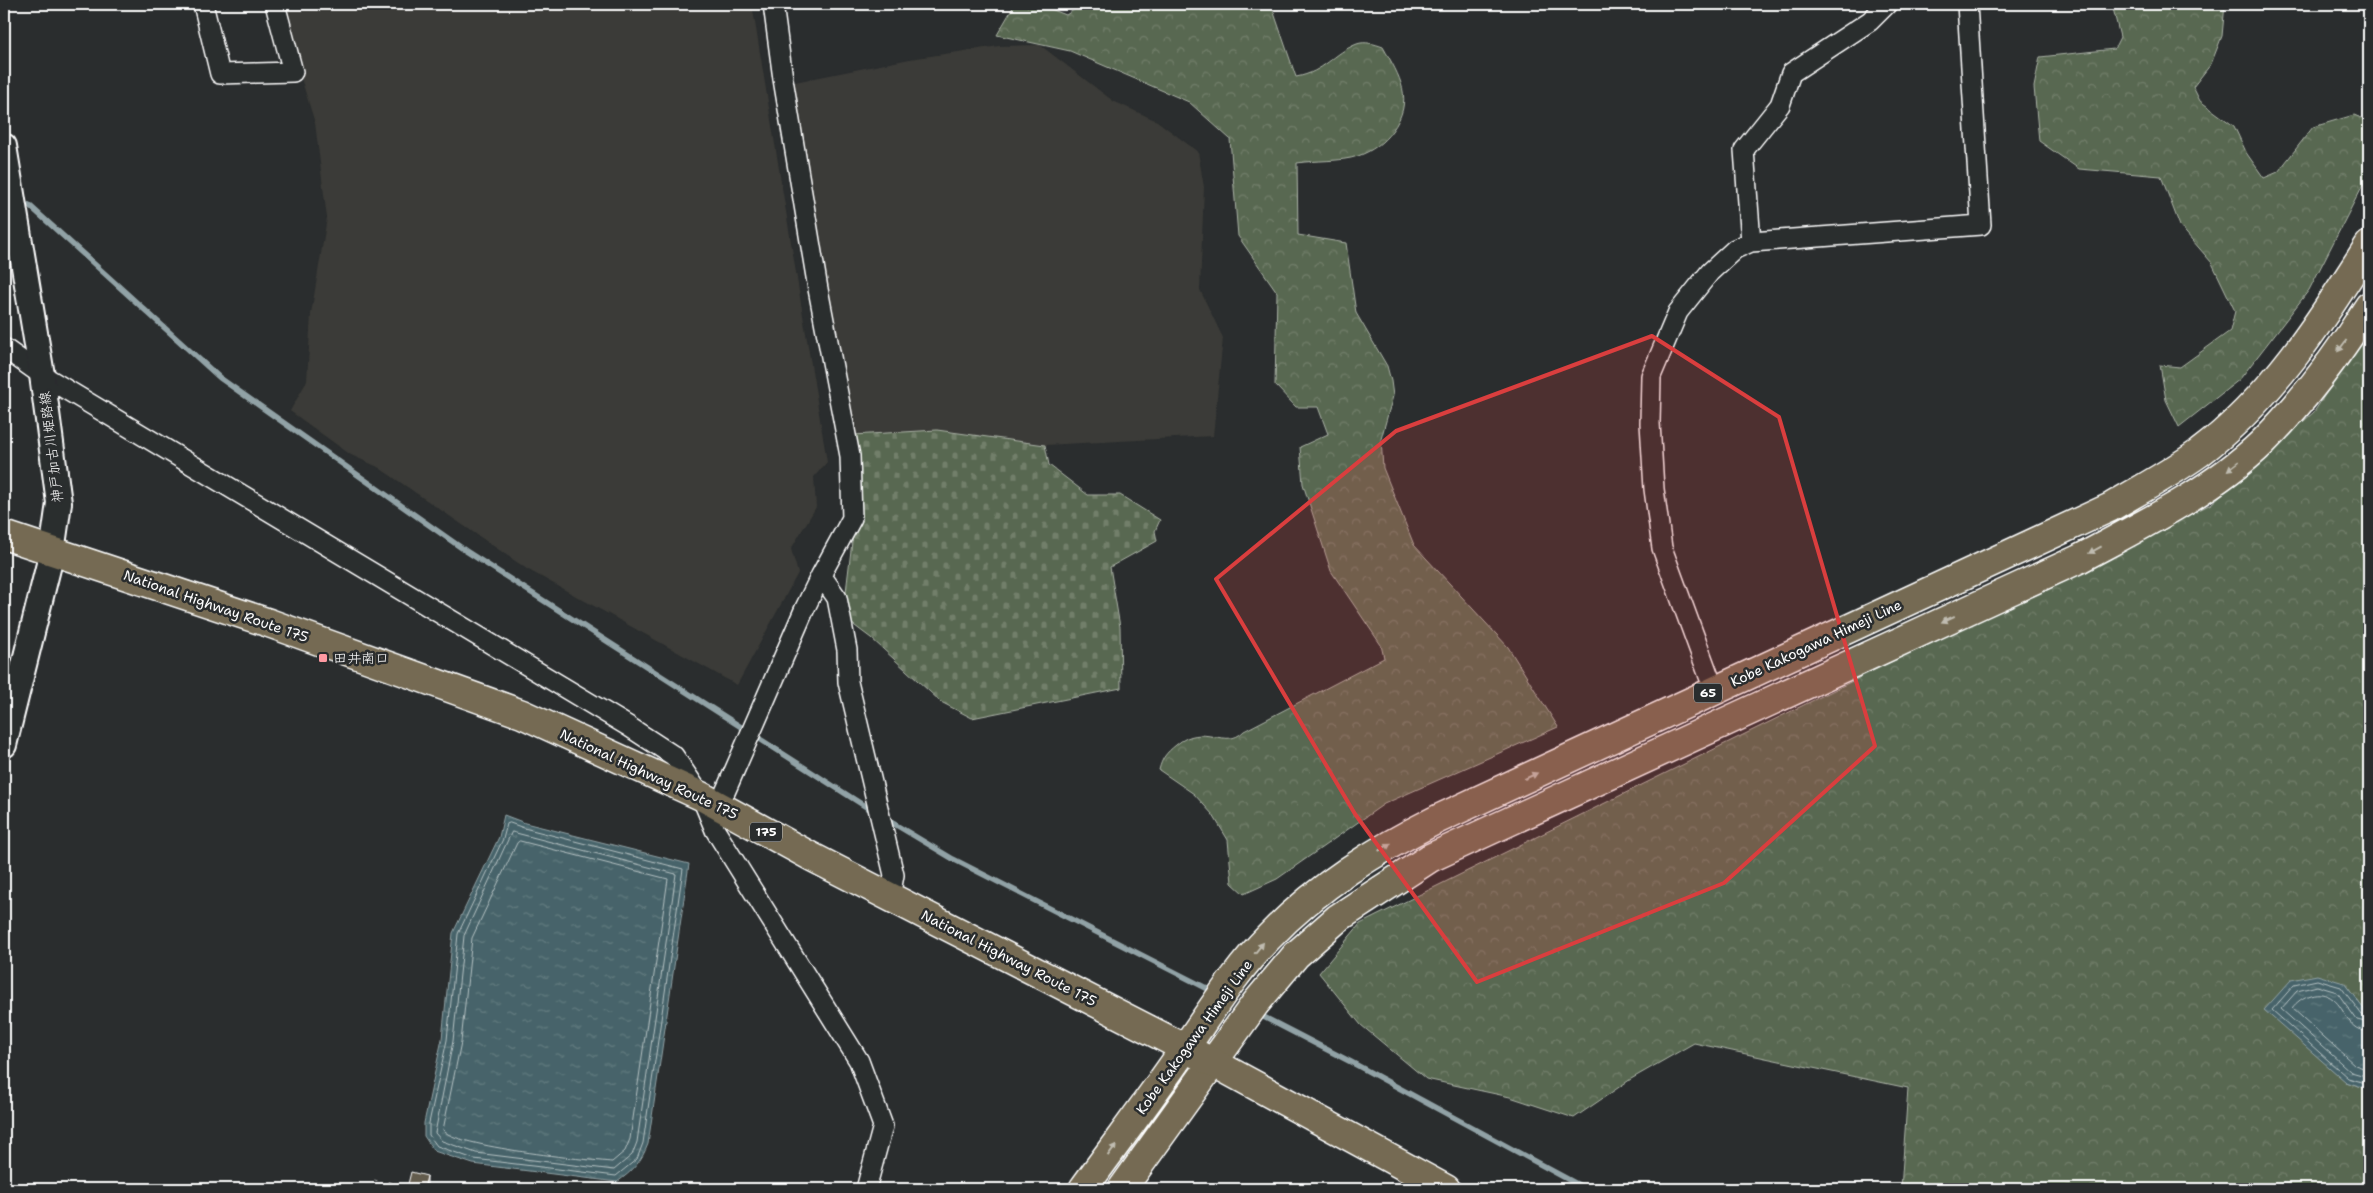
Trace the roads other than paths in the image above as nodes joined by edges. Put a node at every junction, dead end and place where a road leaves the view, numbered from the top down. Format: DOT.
graph roads {
  1 [pos="204,4"];
  2 [pos="275,4"];
  3 [pos="772,4"];
  4 [pos="1886,4"];
  5 [pos="1967,4"];
  6 [pos="4,146"];
  7 [pos="1752,242"];
  8 [pos="2369,245"];
  9 [pos="2369,306"];
  10 [pos="4,348"];
  11 [pos="42,375"];
  12 [pos="4,535"];
  13 [pos="52,552"];
  14 [pos="821,575"];
  15 [pos="1714,690"];
  16 [pos="4,745"];
  17 [pos="710,801"];
  18 [pos="890,897"];
  19 [pos="1185,1049"];
  20 [pos="1214,1063"];
  21 [pos="866,1189"];
  22 [pos="1083,1189"];
  23 [pos="1122,1189"];
  24 [pos="1446,1189"];
  1 -- 2 [label="street"];
  3 -- 14 [label="street"];
  4 -- 7 [label="street"];
  5 -- 7 [label="street"];
  6 -- 11 [label="street, 神戸加古川姫路線"];
  7 -- 15 [label="street"];
  8 -- 15 [label="main road, Kobe Kakogawa Himeji Line / 65"];
  9 -- 20 [label="main road, 65, one-way"];
  10 -- 11 [label="street"];
  11 -- 13 [label="street, 神戸加古川姫路線"];
  11 -- 17 [label="street"];
  12 -- 13 [label="main road, National Highway Route 175 / 175"];
  13 -- 16 [label="street, 神戸加古川姫路線"];
  13 -- 17 [label="main road, National Highway Route 175 / 175"];
  14 -- 17 [label="street"];
  14 -- 18 [label="street"];
  19 -- 15 [label="main road, Kobe Kakogawa Himeji Line / 65, one-way"];
  17 -- 18 [label="main road, National Highway Route 175 / 175"];
  17 -- 21 [label="street"];
  18 -- 19 [label="main road, National Highway Route 175 / 175"];
  19 -- 20 [label="main road, National Highway Route 175 / 175"];
  22 -- 19 [label="main road, Kobe Kakogawa Himeji Line / 65, one-way"];
  20 -- 23 [label="main road, 65"];
  20 -- 24 [label="main road, National Highway Route 175 / 175"];
}
